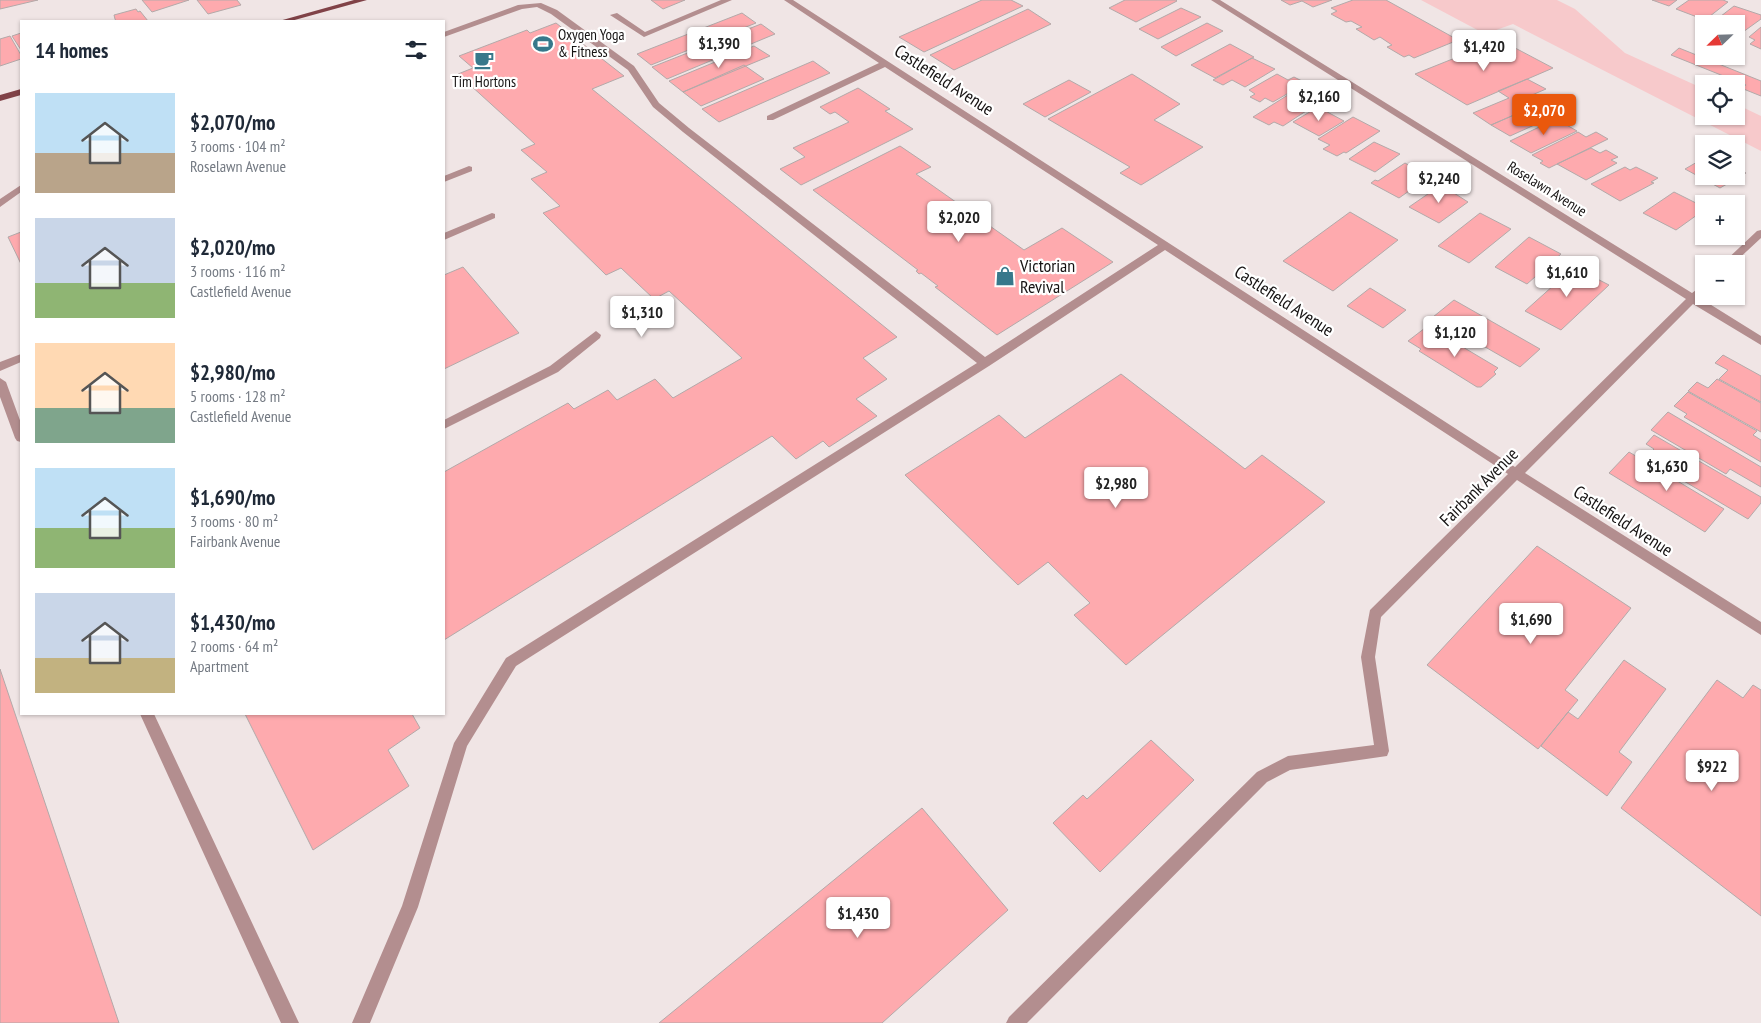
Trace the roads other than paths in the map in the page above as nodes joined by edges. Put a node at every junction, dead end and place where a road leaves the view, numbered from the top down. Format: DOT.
graph roads {
  1 [pos="363,0"];
  2 [pos="728,0"];
  3 [pos="788,0"];
  4 [pos="1215,0"];
  5 [pos="614,15"];
  6 [pos="287,20"];
  7 [pos="445,35"];
  8 [pos="886,63"];
  9 [pos="20,92"];
  10 [pos="0,98"];
  11 [pos="770,118"];
  12 [pos="469,169"];
  13 [pos="445,180"];
  14 [pos="20,189"];
  15 [pos="0,204"];
  16 [pos="492,216"];
  17 [pos="1761,233"];
  18 [pos="445,237"];
  19 [pos="1166,245"];
  20 [pos="1737,255"];
  21 [pos="1693,298"];
  22 [pos="596,336"];
  23 [pos="1761,341"];
  24 [pos="20,358"];
  25 [pos="984,363"];
  26 [pos="0,367"];
  27 [pos="0,382"];
  28 [pos="18,420"];
  29 [pos="445,424"];
  30 [pos="1517,474"];
  31 [pos="1761,629"];
  32 [pos="148,715"];
  33 [pos="290,1023"];
  34 [pos="361,1023"];
  35 [pos="1015,1023"];
  1 -- 6 [label="main road"];
  2 -- 5 [label="street"];
  3 -- 8 [label="street, Castlefield Avenue"];
  4 -- 21 [label="street, Roselawn Avenue"];
  7 -- 25 [label="street"];
  8 -- 11 [label="street"];
  8 -- 19 [label="street, Castlefield Avenue"];
  9 -- 10 [label="main road"];
  12 -- 13 [label="street"];
  14 -- 15 [label="street"];
  16 -- 18 [label="street"];
  17 -- 20 [label="street"];
  19 -- 25 [label="street"];
  19 -- 30 [label="street, Castlefield Avenue"];
  21 -- 23 [label="street, Roselawn Avenue"];
  21 -- 30 [label="street, Fairbank Avenue"];
  22 -- 29 [label="street"];
  24 -- 26 [label="street"];
  25 -- 34 [label="street"];
  27 -- 28 [label="street"];
  30 -- 31 [label="street, Castlefield Avenue"];
  30 -- 35 [label="street, Fairbank Avenue"];
  32 -- 33 [label="street"];
}
